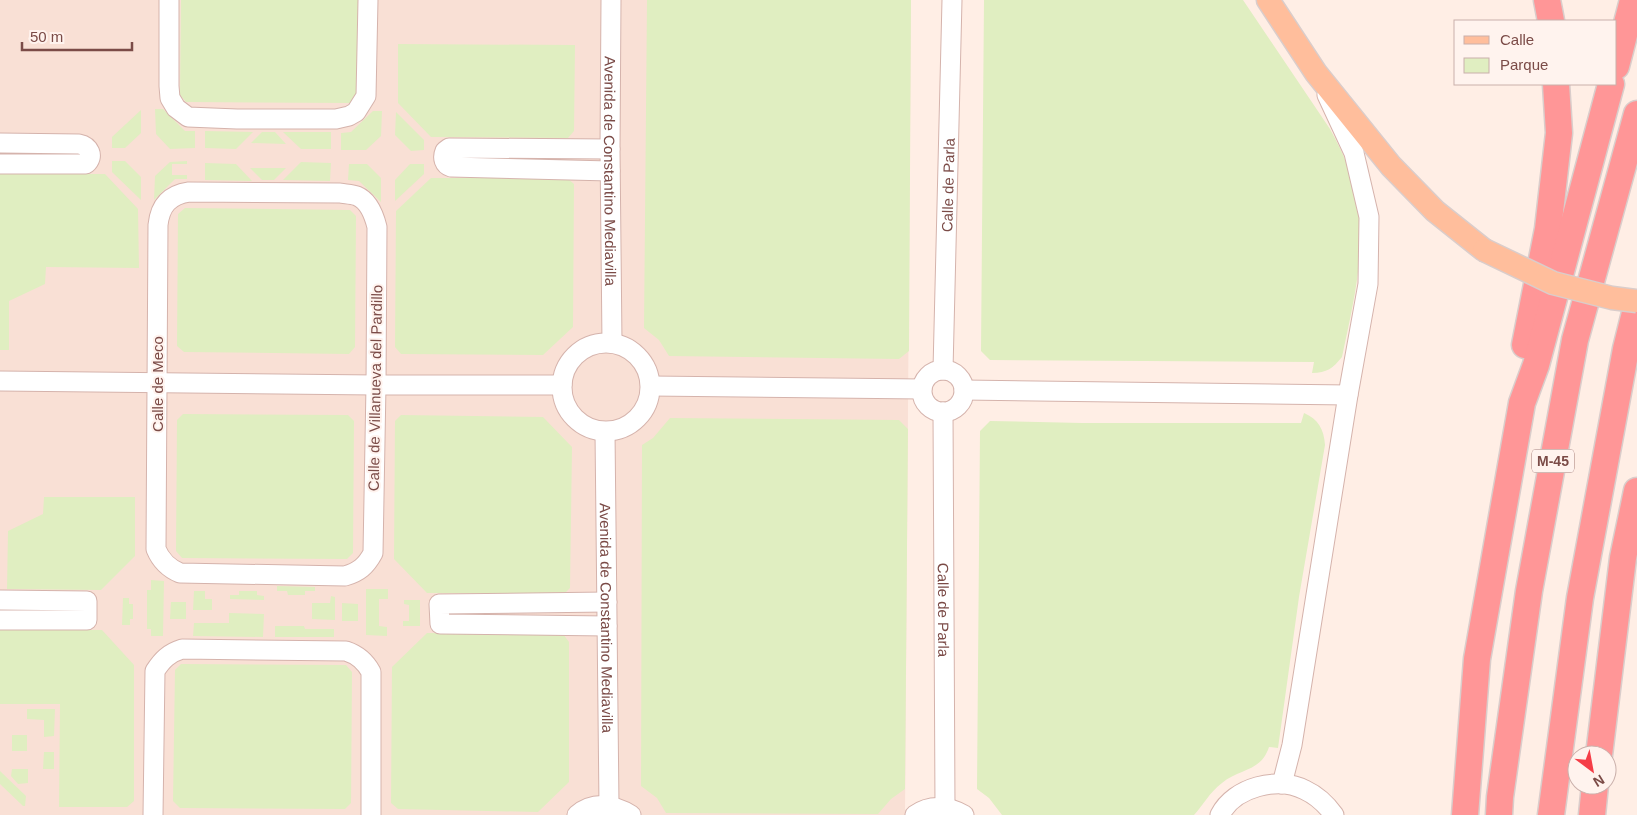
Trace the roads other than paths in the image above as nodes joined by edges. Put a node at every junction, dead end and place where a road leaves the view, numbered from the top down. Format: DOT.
graph roads {
  1 [pos="170,0"];
  2 [pos="368,0"];
  3 [pos="611,0"];
  4 [pos="952,0"];
  5 [pos="1268,0"];
  6 [pos="1548,0"];
  7 [pos="1633,0"];
  8 [pos="1551,20"];
  9 [pos="1617,62"];
  10 [pos="1316,73"];
  11 [pos="1556,85"];
  12 [pos="1611,85"];
  13 [pos="1637,114"];
  14 [pos="0,143"];
  15 [pos="610,148"];
  16 [pos="0,164"];
  17 [pos="610,170"];
  18 [pos="368,205"];
  19 [pos="1637,301"];
  20 [pos="1637,305"];
  21 [pos="612,343"];
  22 [pos="943,370"];
  23 [pos="0,381"];
  24 [pos="156,382"];
  25 [pos="376,385"];
  26 [pos="562,385"];
  27 [pos="651,386"];
  28 [pos="922,389"];
  29 [pos="964,390"];
  30 [pos="1348,395"];
  31 [pos="1522,403"];
  32 [pos="943,412"];
  33 [pos="605,432"];
  34 [pos="1637,491"];
  35 [pos="362,569"];
  36 [pos="0,600"];
  37 [pos="607,602"];
  38 [pos="0,620"];
  39 [pos="607,626"];
  40 [pos="1599,745"];
  41 [pos="1282,784"];
  42 [pos="1594,795"];
  43 [pos="610,806"];
  44 [pos="945,807"];
  45 [pos="153,815"];
  46 [pos="371,815"];
  47 [pos="577,815"];
  48 [pos="631,815"];
  49 [pos="915,815"];
  50 [pos="964,815"];
  51 [pos="1220,815"];
  52 [pos="1334,815"];
  53 [pos="1465,815"];
  54 [pos="1499,815"];
  55 [pos="1551,815"];
  56 [pos="1592,815"];
  1 -- 2 [label="street"];
  3 -- 15 [label="street, Avenida de Constantino Mediavilla"];
  4 -- 22 [label="street, Calle de Parla"];
  5 -- 10 [label="main road"];
  6 -- 8 [label="highway"];
  7 -- 9 [label="highway"];
  10 -- 19 [label="main road, bridge"];
  10 -- 30 [label="street"];
  11 -- 31 [label="highway"];
  12 -- 31 [label="highway"];
  13 -- 54 [label="highway, M-45"];
  14 -- 16 [label="street"];
  15 -- 17 [label="street, Avenida de Constantino Mediavilla"];
  15 -- 17 [label="street"];
  17 -- 21 [label="street, Avenida de Constantino Mediavilla"];
  18 -- 24 [label="street, Calle de Meco"];
  18 -- 25 [label="street, Calle de Villanueva del Pardillo"];
  20 -- 55 [label="highway"];
  21 -- 26 [label="street"];
  21 -- 27 [label="street"];
  22 -- 28 [label="street"];
  22 -- 29 [label="street"];
  23 -- 24 [label="street"];
  24 -- 25 [label="street"];
  24 -- 35 [label="street, Calle de Meco"];
  25 -- 26 [label="street"];
  25 -- 35 [label="street, Calle de Villanueva del Pardillo"];
  26 -- 33 [label="street"];
  27 -- 28 [label="street"];
  27 -- 33 [label="street"];
  28 -- 32 [label="street"];
  29 -- 30 [label="street"];
  29 -- 32 [label="street"];
  30 -- 41 [label="street"];
  31 -- 53 [label="highway"];
  32 -- 44 [label="street, Calle de Parla"];
  33 -- 37 [label="street, Avenida de Constantino Mediavilla"];
  34 -- 40 [label="highway"];
  36 -- 38 [label="street"];
  37 -- 39 [label="street, Avenida de Constantino Mediavilla"];
  37 -- 39 [label="street"];
  39 -- 43 [label="street, Avenida de Constantino Mediavilla"];
  41 -- 51 [label="street"];
  41 -- 52 [label="street"];
  42 -- 56 [label="highway"];
  43 -- 47 [label="street"];
  43 -- 48 [label="street"];
  44 -- 49 [label="street"];
  44 -- 50 [label="street"];
  45 -- 46 [label="street"];
}
